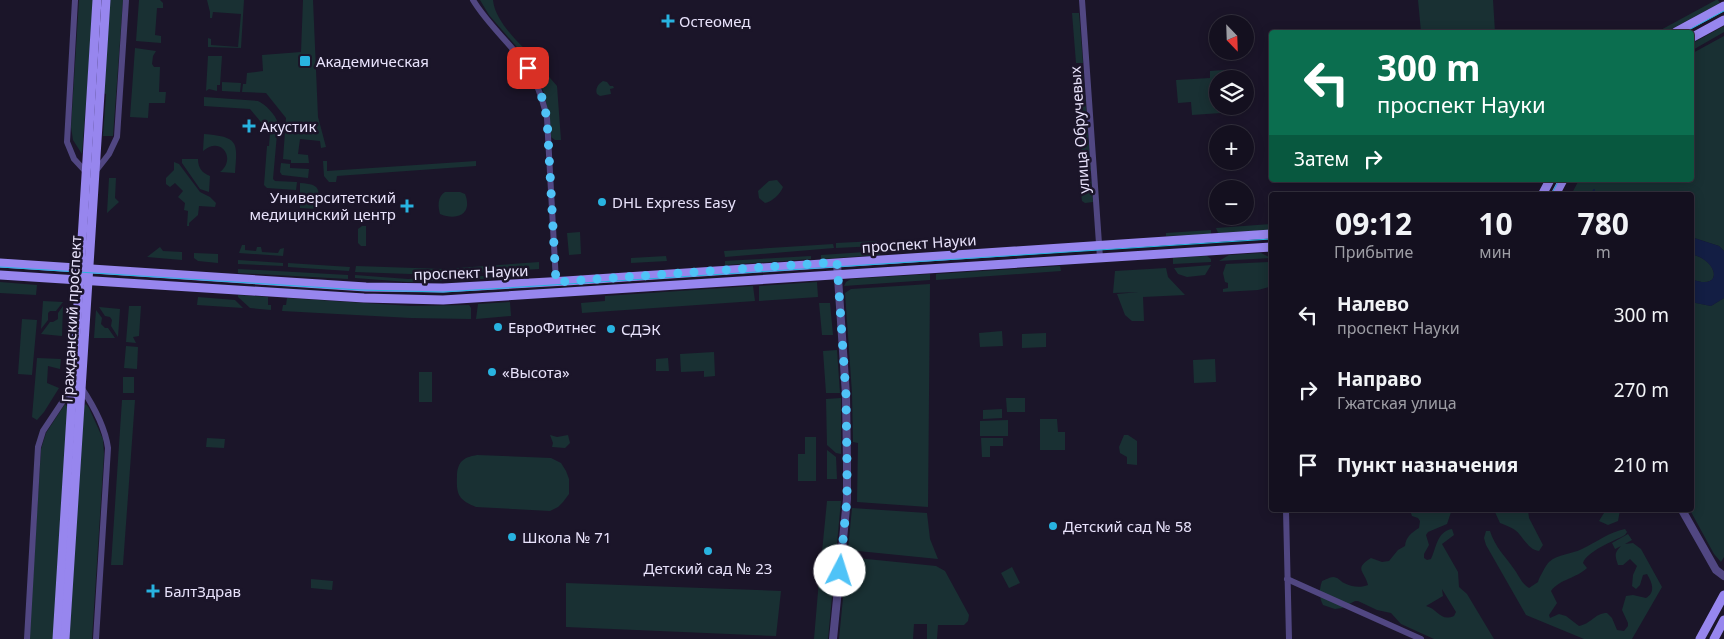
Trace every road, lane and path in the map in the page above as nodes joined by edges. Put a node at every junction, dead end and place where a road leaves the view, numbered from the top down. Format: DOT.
graph roads {
  1 [pos="74,0"];
  2 [pos="97,0"];
  3 [pos="106,0"];
  4 [pos="126,0"];
  5 [pos="474,0"];
  6 [pos="1082,0"];
  7 [pos="1724,6"];
  8 [pos="1724,20"];
  9 [pos="1680,30"];
  10 [pos="1694,36"];
  11 [pos="90,173"];
  12 [pos="1269,234"];
  13 [pos="1100,246"];
  14 [pos="1269,247"];
  15 [pos="1100,258"];
  16 [pos="837,262"];
  17 [pos="0,263"];
  18 [pos="84,268"];
  19 [pos="0,275"];
  20 [pos="838,275"];
  21 [pos="83,280"];
  22 [pos="556,282"];
  23 [pos="77,386"];
  24 [pos="1286,512"];
  25 [pos="1683,512"];
  26 [pos="1724,576"];
  27 [pos="1287,579"];
  28 [pos="1724,595"];
  29 [pos="1724,620"];
  30 [pos="26,639"];
  31 [pos="57,639"];
  32 [pos="64,639"];
  33 [pos="96,639"];
  34 [pos="833,639"];
  35 [pos="1289,639"];
  36 [pos="1421,639"];
  37 [pos="1700,639"];
  38 [pos="1714,639"];
  1 -- 11 [label="street"];
  2 -- 11 [label="main road, Гражданский проспект"];
  3 -- 11 [label="main road, Гражданский проспект"];
  4 -- 11 [label="street"];
  5 -- 22 [label="street"];
  6 -- 13 [label="street, улица Обручевых"];
  7 -- 9 [label="main road"];
  8 -- 10 [label="main road"];
  11 -- 18 [label="main road, Гражданский проспект"];
  12 -- 13 [label="main road, проспект Науки"];
  13 -- 15 [label="street, улица Обручевых"];
  13 -- 16 [label="main road, проспект Науки"];
  14 -- 15 [label="main road, проспект Науки"];
  15 -- 20 [label="main road, проспект Науки"];
  16 -- 20 [label="street"];
  16 -- 22 [label="main road, проспект Науки"];
  17 -- 18 [label="main road, проспект Науки"];
  18 -- 21 [label="main road, Гражданский проспект"];
  18 -- 22 [label="main road, проспект Науки"];
  19 -- 21 [label="main road, проспект Науки"];
  20 -- 21 [label="main road, проспект Науки"];
  20 -- 34 [label="street"];
  21 -- 23 [label="main road, Гражданский проспект"];
  23 -- 30 [label="street"];
  23 -- 31 [label="main road, Гражданский проспект"];
  23 -- 32 [label="main road, Гражданский проспект"];
  23 -- 33 [label="street"];
  24 -- 27 [label="street"];
  25 -- 26 [label="street"];
  27 -- 35 [label="street"];
  27 -- 36 [label="street"];
  28 -- 37 [label="main road"];
  29 -- 38 [label="main road"];
}
